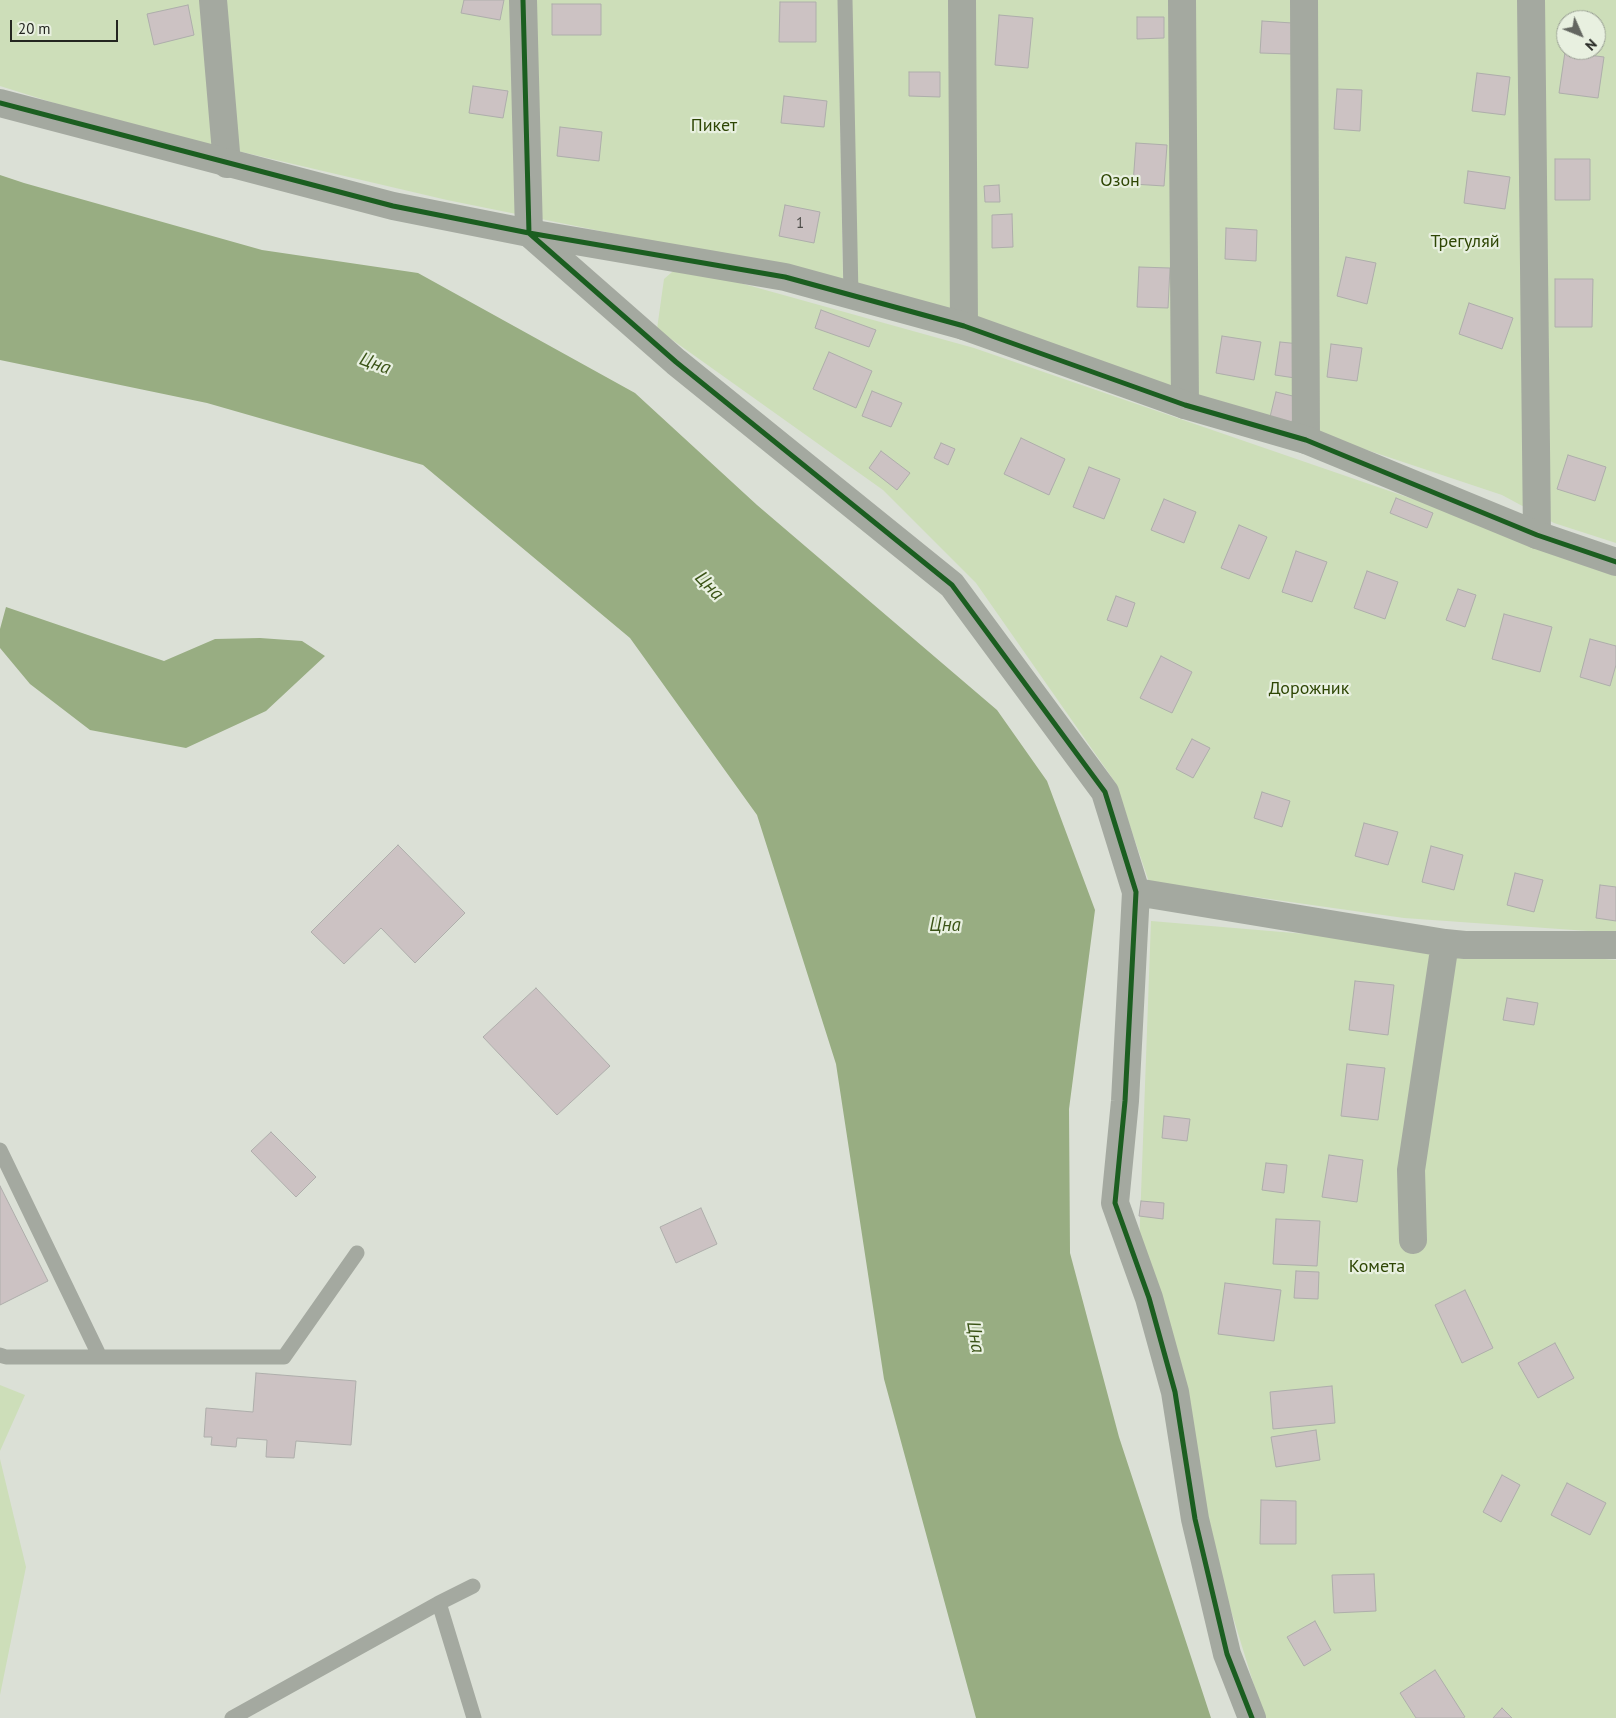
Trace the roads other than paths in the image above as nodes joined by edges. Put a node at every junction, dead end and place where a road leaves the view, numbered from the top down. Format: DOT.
graph roads {
  1 [pos="213,0"];
  2 [pos="523,0"];
  3 [pos="845,0"];
  4 [pos="962,0"];
  5 [pos="1182,0"];
  6 [pos="1304,0"];
  7 [pos="1531,0"];
  8 [pos="0,104"];
  9 [pos="227,164"];
  10 [pos="529,233"];
  11 [pos="851,296"];
  12 [pos="964,326"];
  13 [pos="1185,405"];
  14 [pos="1306,440"];
  15 [pos="1538,535"];
  16 [pos="1616,562"];
  17 [pos="1136,892"];
  18 [pos="1445,943"];
  19 [pos="1616,946"];
  20 [pos="0,1150"];
  21 [pos="1413,1240"];
  22 [pos="357,1252"];
  23 [pos="0,1355"];
  24 [pos="100,1357"];
  25 [pos="473,1586"];
  26 [pos="439,1602"];
  27 [pos="232,1718"];
  28 [pos="474,1718"];
  29 [pos="1252,1718"];
  1 -- 9 [label="street"];
  2 -- 10 [label="street"];
  3 -- 11 [label="lane"];
  4 -- 12 [label="street"];
  5 -- 13 [label="street"];
  6 -- 14 [label="street"];
  7 -- 15 [label="street"];
  8 -- 9 [label="street"];
  9 -- 10 [label="street"];
  10 -- 11 [label="street"];
  10 -- 17 [label="street"];
  11 -- 12 [label="street"];
  12 -- 13 [label="street"];
  13 -- 14 [label="street"];
  14 -- 15 [label="street"];
  15 -- 16 [label="street"];
  17 -- 18 [label="street"];
  17 -- 29 [label="street"];
  18 -- 19 [label="street"];
  18 -- 21 [label="street"];
  20 -- 24 [label="lane"];
  22 -- 24 [label="lane"];
  23 -- 24 [label="lane"];
  25 -- 26 [label="lane"];
  26 -- 27 [label="lane"];
  26 -- 28 [label="lane"];
}
